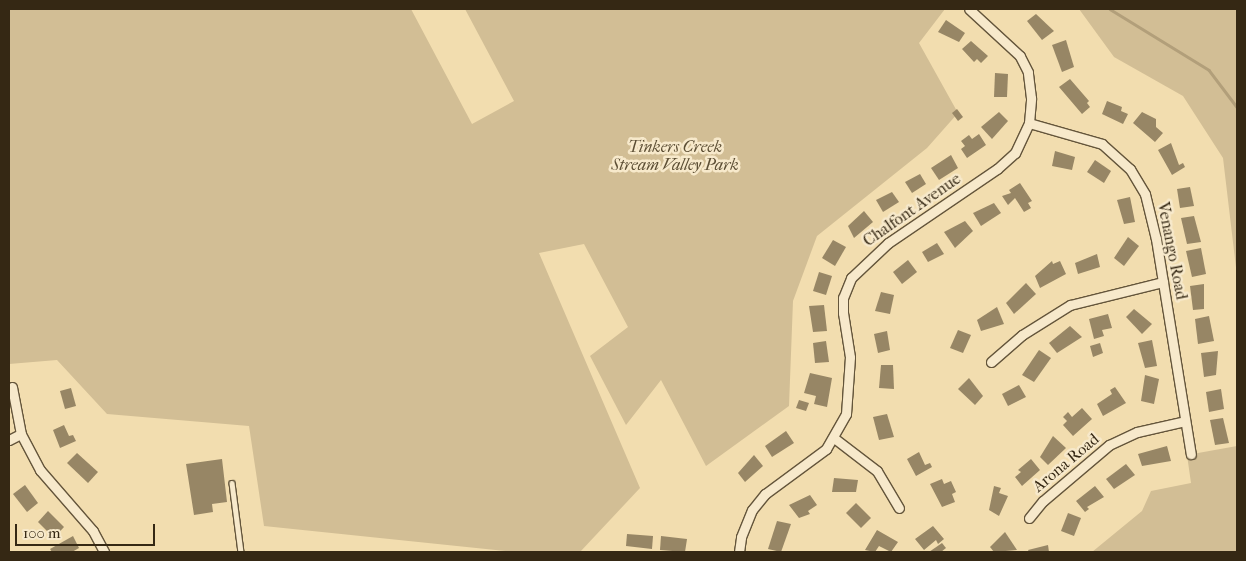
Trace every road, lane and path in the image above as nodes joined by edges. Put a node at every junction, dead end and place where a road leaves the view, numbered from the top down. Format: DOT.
graph roads {
  1 [pos="969,9"];
  2 [pos="1029,123"];
  3 [pos="1163,282"];
  4 [pos="991,362"];
  5 [pos="12,387"];
  6 [pos="1185,421"];
  7 [pos="21,434"];
  8 [pos="834,438"];
  9 [pos="9,440"];
  10 [pos="1191,454"];
  11 [pos="232,483"];
  12 [pos="899,508"];
  13 [pos="1029,518"];
  14 [pos="104,552"];
  15 [pos="241,552"];
  16 [pos="740,552"];
  1 -- 2 [label="street, Chalfont Avenue"];
  2 -- 3 [label="street, Venango Road"];
  2 -- 8 [label="street, Chalfont Avenue"];
  3 -- 4 [label="street"];
  3 -- 6 [label="street, Venango Road"];
  5 -- 7 [label="street"];
  6 -- 10 [label="street, Venango Road"];
  6 -- 13 [label="street, Arona Road"];
  7 -- 9 [label="street"];
  7 -- 14 [label="street"];
  8 -- 12 [label="street"];
  8 -- 16 [label="street, Chalfont Avenue"];
  11 -- 15 [label="lane"];
}
